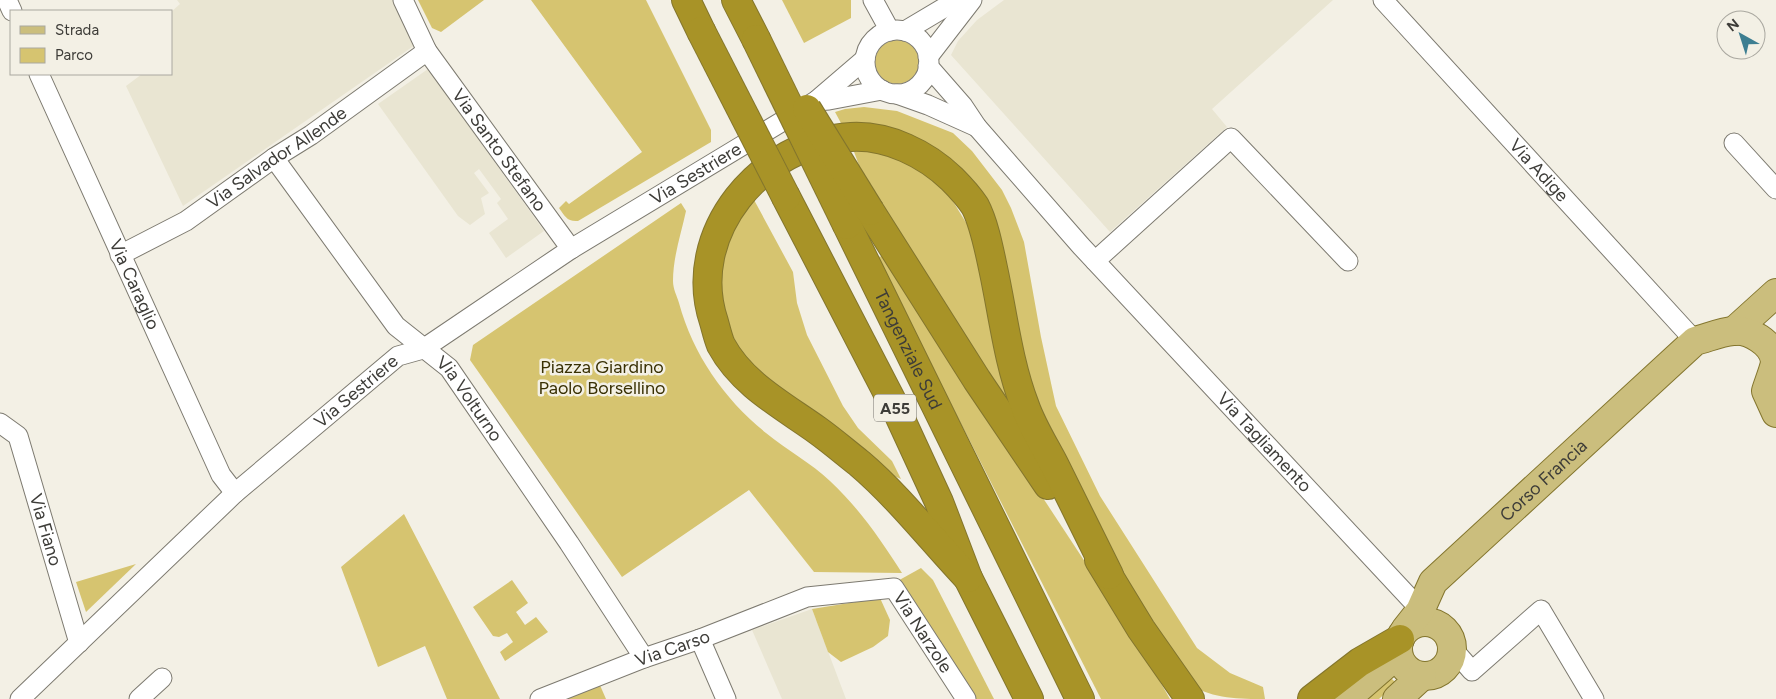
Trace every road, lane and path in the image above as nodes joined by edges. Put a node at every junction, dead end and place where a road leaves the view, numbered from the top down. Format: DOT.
graph roads {
  1 [pos="403,0"];
  2 [pos="686,0"];
  3 [pos="736,0"];
  4 [pos="873,0"];
  5 [pos="957,0"];
  6 [pos="972,0"];
  7 [pos="1383,0"];
  8 [pos="897,31"];
  9 [pos="756,39"];
  10 [pos="427,51"];
  11 [pos="865,58"];
  12 [pos="928,61"];
  13 [pos="39,75"];
  14 [pos="890,92"];
  15 [pos="816,101"];
  16 [pos="976,127"];
  17 [pos="1734,143"];
  18 [pos="274,158"];
  19 [pos="1776,189"];
  20 [pos="571,249"];
  21 [pos="120,255"];
  22 [pos="1095,261"];
  23 [pos="1348,261"];
  24 [pos="1776,293"];
  25 [pos="1734,330"];
  26 [pos="1695,341"];
  27 [pos="423,349"];
  28 [pos="1775,360"];
  29 [pos="1776,413"];
  30 [pos="0,424"];
  31 [pos="235,493"];
  32 [pos="1109,574"];
  33 [pos="968,578"];
  34 [pos="807,597"];
  35 [pos="1411,631"];
  36 [pos="700,639"];
  37 [pos="79,644"];
  38 [pos="1452,648"];
  39 [pos="644,658"];
  40 [pos="1422,676"];
  41 [pos="162,678"];
  42 [pos="1192,698"];
  43 [pos="20,699"];
  44 [pos="139,699"];
  45 [pos="540,699"];
  46 [pos="726,699"];
  47 [pos="966,699"];
  48 [pos="1028,699"];
  49 [pos="1080,699"];
  50 [pos="1312,699"];
  51 [pos="1346,699"];
  52 [pos="1397,699"];
  53 [pos="1594,699"];
  1 -- 10 [label="street, Via Santo Stefano"];
  2 -- 33 [label="highway, A55, bridge"];
  3 -- 9 [label="highway, Tangenziale Sud / A55"];
  4 -- 8 [label="street"];
  5 -- 8 [label="street"];
  6 -- 12 [label="street"];
  7 -- 26 [label="street, Via Adige"];
  8 -- 11 [label="street"];
  8 -- 12 [label="street"];
  9 -- 32 [label="highway, bridge"];
  9 -- 49 [label="highway, Tangenziale Sud / A55, bridge"];
  10 -- 18 [label="street, Via Salvador Allende"];
  10 -- 20 [label="street, Via Santo Stefano"];
  11 -- 14 [label="street"];
  11 -- 15 [label="street, Via Sestriere"];
  12 -- 14 [label="street"];
  12 -- 16 [label="street, Via Tagliamento"];
  13 -- 21 [label="street, Via Caraglio"];
  14 -- 15 [label="street, Via Sestriere"];
  14 -- 16 [label="street, Via Tagliamento"];
  15 -- 20 [label="street, Via Sestriere"];
  16 -- 22 [label="street, Via Tagliamento"];
  17 -- 19 [label="street"];
  18 -- 21 [label="street, Via Salvador Allende"];
  18 -- 27 [label="street, Via Volturno"];
  20 -- 27 [label="street, Via Sestriere"];
  21 -- 31 [label="street, Via Caraglio"];
  22 -- 23 [label="street"];
  22 -- 35 [label="street, Via Tagliamento"];
  24 -- 25 [label="main road"];
  25 -- 26 [label="main road"];
  25 -- 28 [label="main road"];
  26 -- 35 [label="main road, Corso Francia"];
  27 -- 31 [label="street, Via Sestriere"];
  27 -- 39 [label="street, Via Volturno"];
  28 -- 29 [label="main road"];
  30 -- 37 [label="street, Via Fiano"];
  31 -- 37 [label="street, Via Sestriere"];
  32 -- 33 [label="highway"];
  32 -- 42 [label="highway"];
  33 -- 48 [label="highway, A55"];
  34 -- 36 [label="street, Via Carso"];
  34 -- 47 [label="street, Via Narzole"];
  35 -- 38 [label="main road"];
  35 -- 40 [label="main road"];
  35 -- 50 [label="highway"];
  35 -- 51 [label="main road, Corso Francia"];
  36 -- 39 [label="street, Via Carso"];
  36 -- 46 [label="street"];
  37 -- 43 [label="street, Via Sestriere"];
  38 -- 40 [label="main road"];
  38 -- 53 [label="street"];
  39 -- 45 [label="street, Via Carso"];
  40 -- 52 [label="main road"];
  41 -- 44 [label="street"];
}
